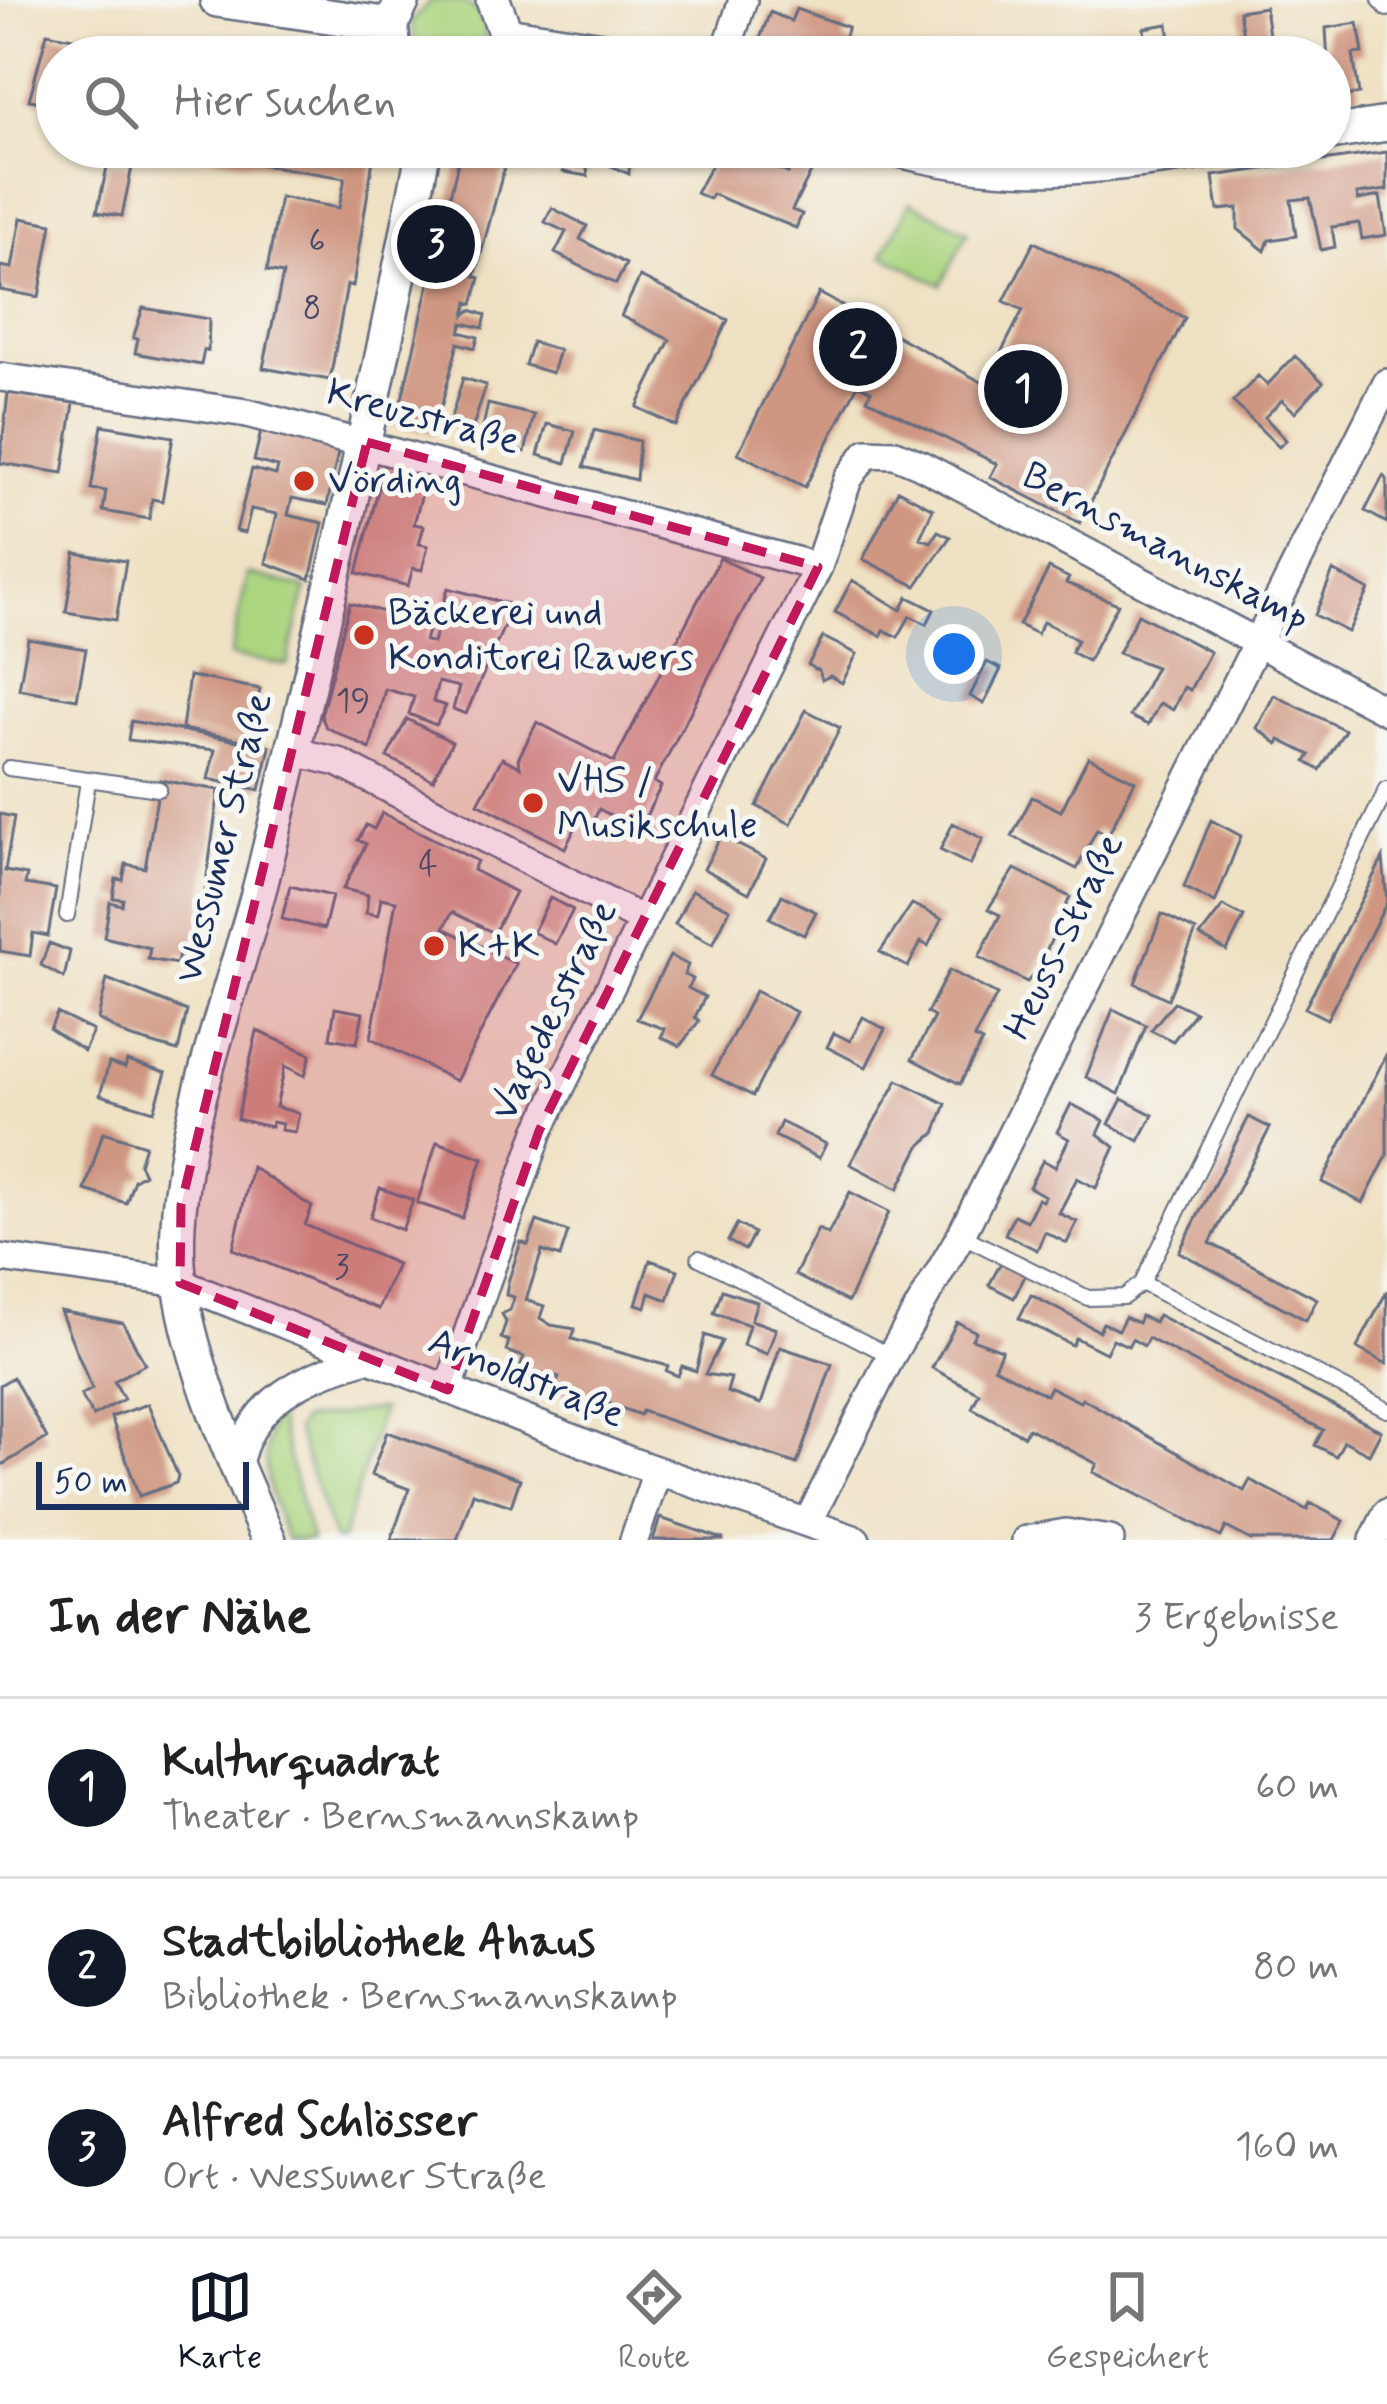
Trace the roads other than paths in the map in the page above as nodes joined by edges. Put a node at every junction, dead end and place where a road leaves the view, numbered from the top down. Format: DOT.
graph roads {
  1 [pos="218,0"];
  2 [pos="493,0"];
  3 [pos="743,0"];
  4 [pos="1380,0"];
  5 [pos="1387,9"];
  6 [pos="396,27"];
  7 [pos="501,36"];
  8 [pos="731,36"];
  9 [pos="1387,124"];
  10 [pos="1351,130"];
  11 [pos="420,168"];
  12 [pos="988,168"];
  13 [pos="1090,168"];
  14 [pos="0,377"];
  15 [pos="1387,383"];
  16 [pos="367,442"];
  17 [pos="848,479"];
  18 [pos="818,567"];
  19 [pos="1256,638"];
  20 [pos="1387,711"];
  21 [pos="292,751"];
  22 [pos="9,768"];
  23 [pos="88,781"];
  24 [pos="159,788"];
  25 [pos="1387,789"];
  26 [pos="67,915"];
  27 [pos="641,920"];
  28 [pos="961,1235"];
  29 [pos="0,1258"];
  30 [pos="699,1258"];
  31 [pos="179,1283"];
  32 [pos="1142,1283"];
  33 [pos="891,1356"];
  34 [pos="367,1358"];
  35 [pos="448,1390"];
  36 [pos="1387,1410"];
  37 [pos="237,1469"];
  38 [pos="657,1471"];
  39 [pos="1387,1513"];
  40 [pos="808,1522"];
  41 [pos="269,1540"];
  42 [pos="634,1540"];
  43 [pos="856,1540"];
  44 [pos="1026,1540"];
  45 [pos="1110,1540"];
  46 [pos="1374,1540"];
  1 -- 6 [label="street"];
  2 -- 7 [label="street"];
  3 -- 8 [label="street"];
  4 -- 5 [label="lane"];
  9 -- 10 [label="street"];
  11 -- 16 [label="street, Wessumer Straße"];
  12 -- 13 [label="street"];
  14 -- 16 [label="street, Kreuzstraße"];
  15 -- 19 [label="street, Heuss-Straße"];
  16 -- 18 [label="street, Kreuzstraße"];
  16 -- 21 [label="street, Wessumer Straße"];
  17 -- 18 [label="street, Vagedesstraße"];
  17 -- 19 [label="street, Bernsmannskamp"];
  18 -- 27 [label="street, Vagedesstraße"];
  19 -- 20 [label="street, Bernsmannskamp"];
  19 -- 28 [label="street, Heuss-Straße"];
  21 -- 27 [label="street"];
  21 -- 31 [label="street, Wessumer Straße"];
  22 -- 23 [label="lane"];
  23 -- 24 [label="lane"];
  23 -- 26 [label="lane"];
  25 -- 32 [label="lane"];
  27 -- 35 [label="street, Vagedesstraße"];
  28 -- 32 [label="lane"];
  28 -- 33 [label="street, Heuss-Straße"];
  29 -- 31 [label="street, Arnoldstraße"];
  30 -- 33 [label="lane"];
  31 -- 34 [label="street, Arnoldstraße"];
  31 -- 37 [label="street, Wessumer Straße"];
  32 -- 36 [label="lane"];
  33 -- 40 [label="street, Heuss-Straße"];
  34 -- 35 [label="street, Arnoldstraße"];
  34 -- 37 [label="street, Arnoldstraße"];
  35 -- 38 [label="street, Arnoldstraße"];
  37 -- 41 [label="street, Wessumer Straße"];
  38 -- 40 [label="street, Arnoldstraße"];
  38 -- 42 [label="street, Arnoldstraße"];
  39 -- 46 [label="street"];
  40 -- 43 [label="street, Arnoldstraße"];
  44 -- 45 [label="street"];
}
